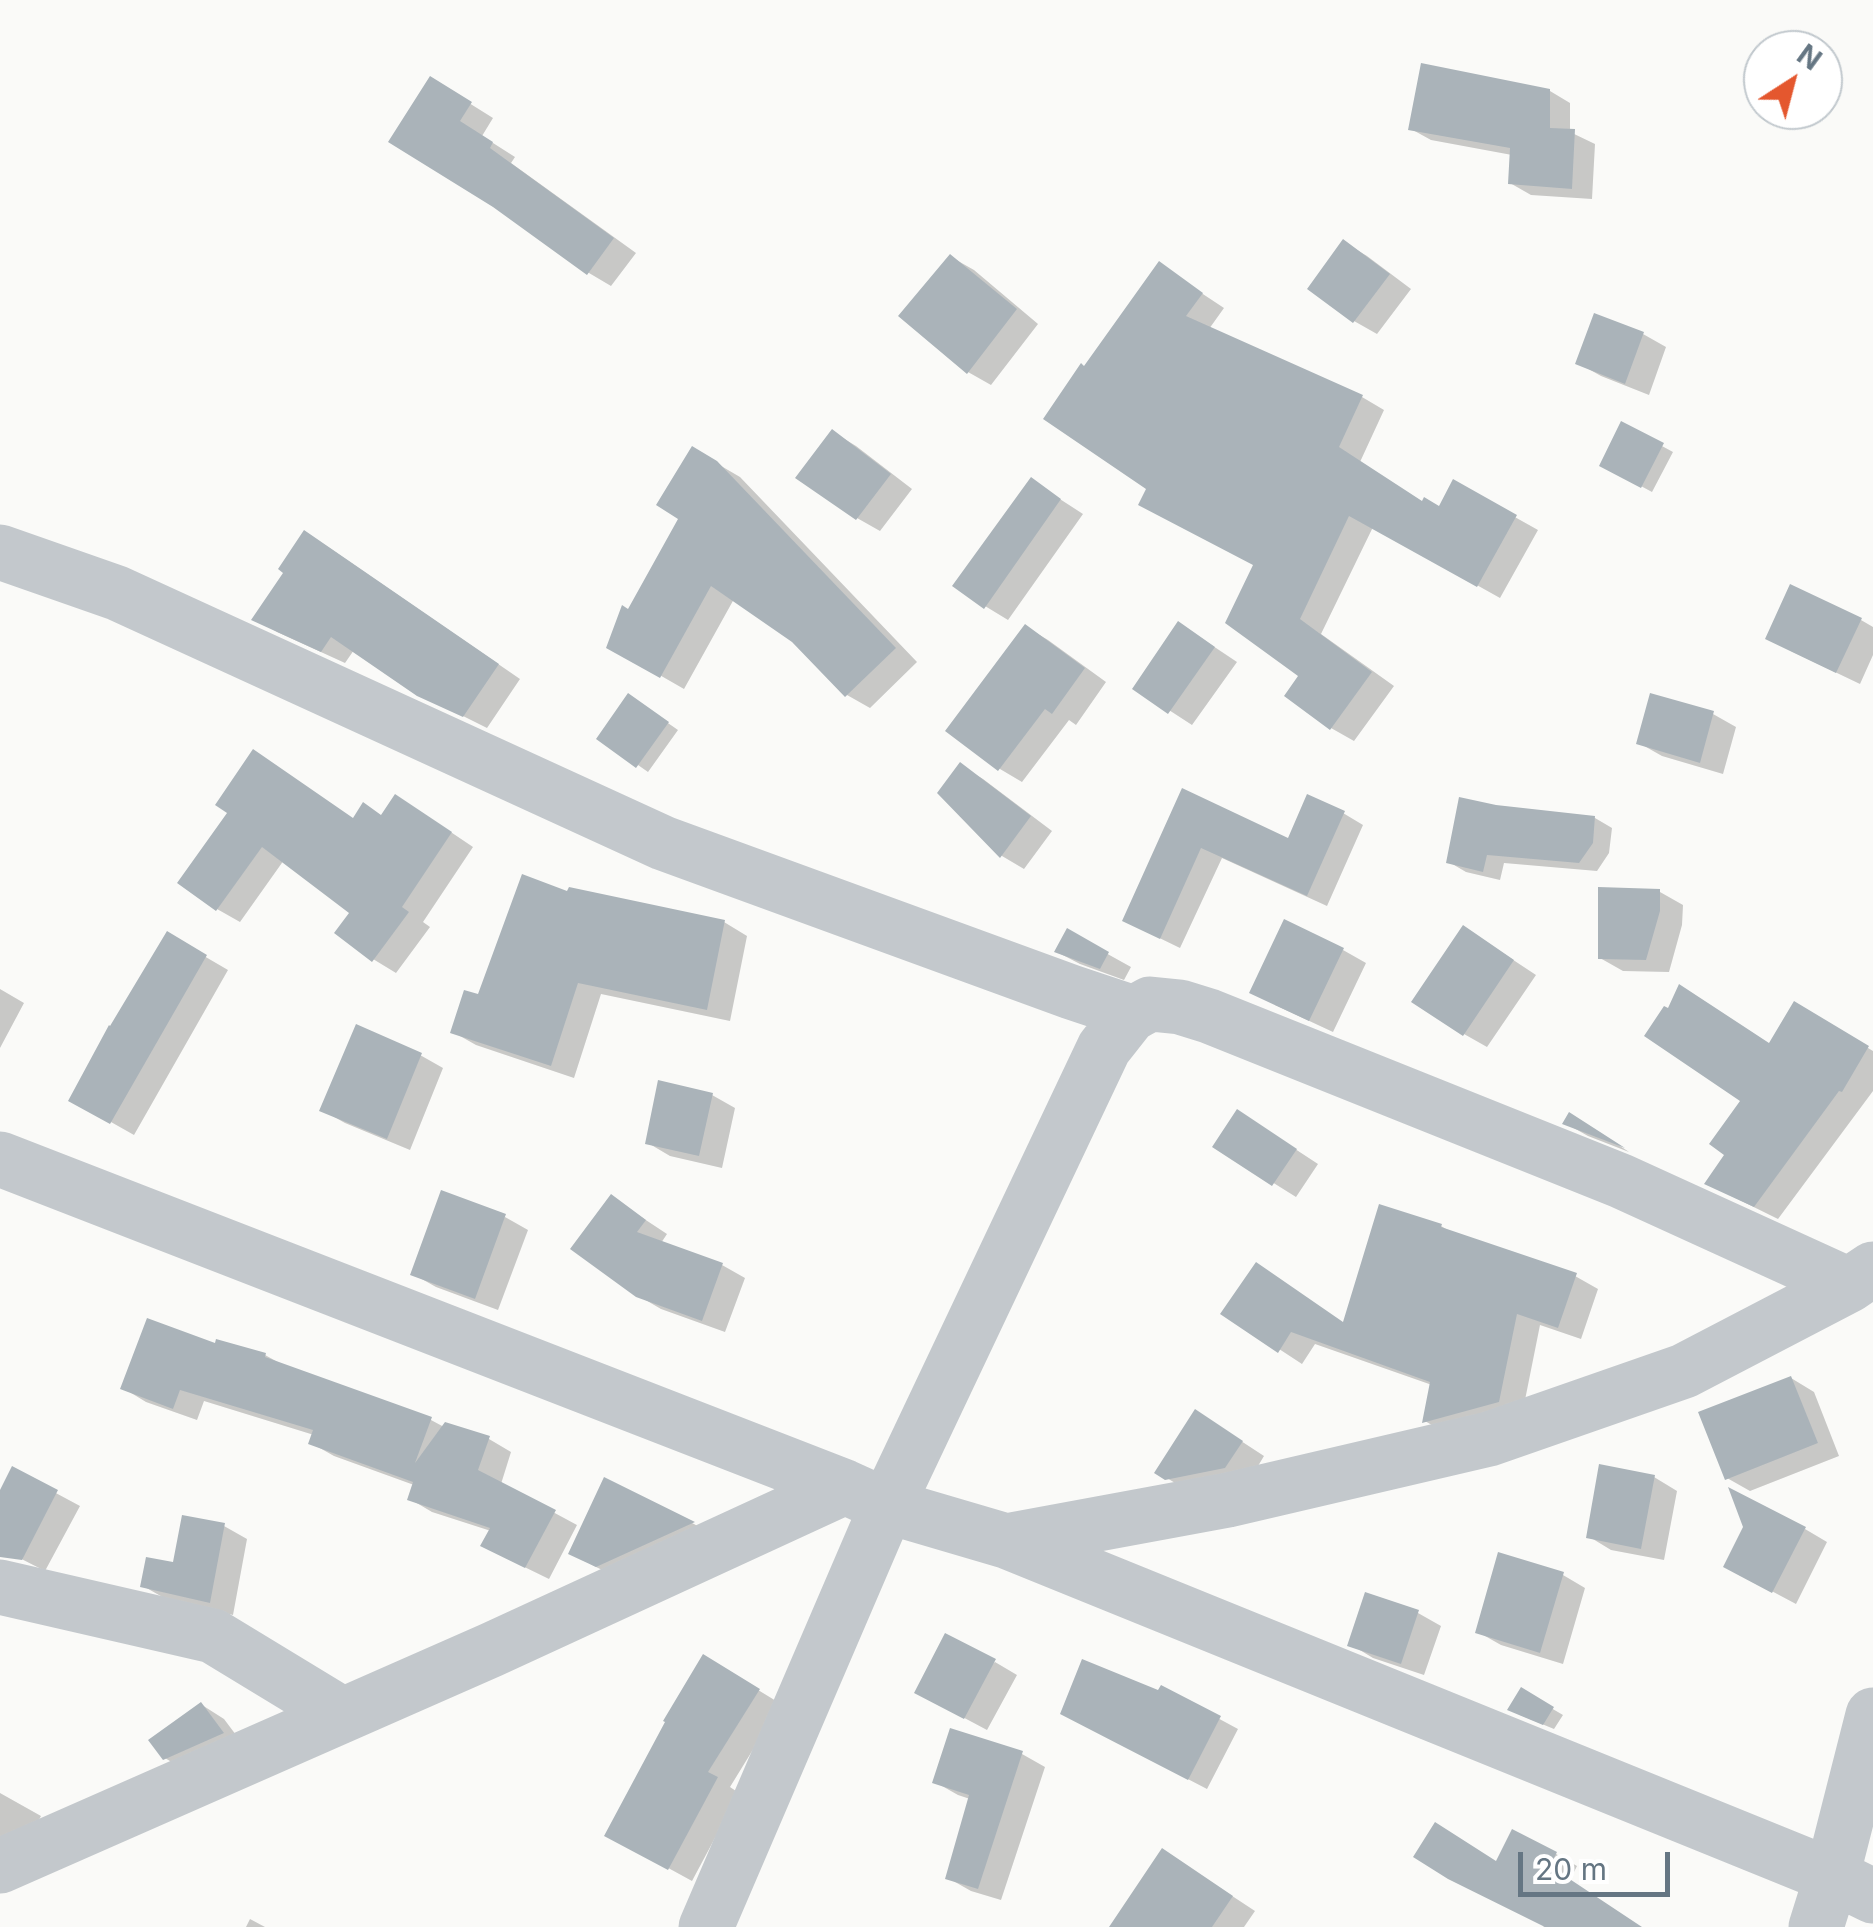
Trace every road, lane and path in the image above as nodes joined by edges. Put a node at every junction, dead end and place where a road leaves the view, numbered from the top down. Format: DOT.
graph roads {
  1 [pos="0,552"];
  2 [pos="1134,1013"];
  3 [pos="0,1158"];
  4 [pos="1861,1277"];
  5 [pos="866,1496"];
  6 [pos="1006,1541"];
  7 [pos="0,1588"];
  8 [pos="343,1715"];
  9 [pos="1873,1716"];
  10 [pos="0,1866"];
  11 [pos="1853,1886"];
  12 [pos="706,1927"];
  13 [pos="1816,1927"];
  1 -- 2 [label="street"];
  2 -- 4 [label="street"];
  2 -- 5 [label="street"];
  3 -- 5 [label="street"];
  4 -- 6 [label="street"];
  5 -- 6 [label="street"];
  5 -- 8 [label="street"];
  5 -- 12 [label="street"];
  6 -- 11 [label="street"];
  7 -- 8 [label="street"];
  8 -- 10 [label="street"];
  9 -- 11 [label="street"];
  11 -- 13 [label="street"];
}
